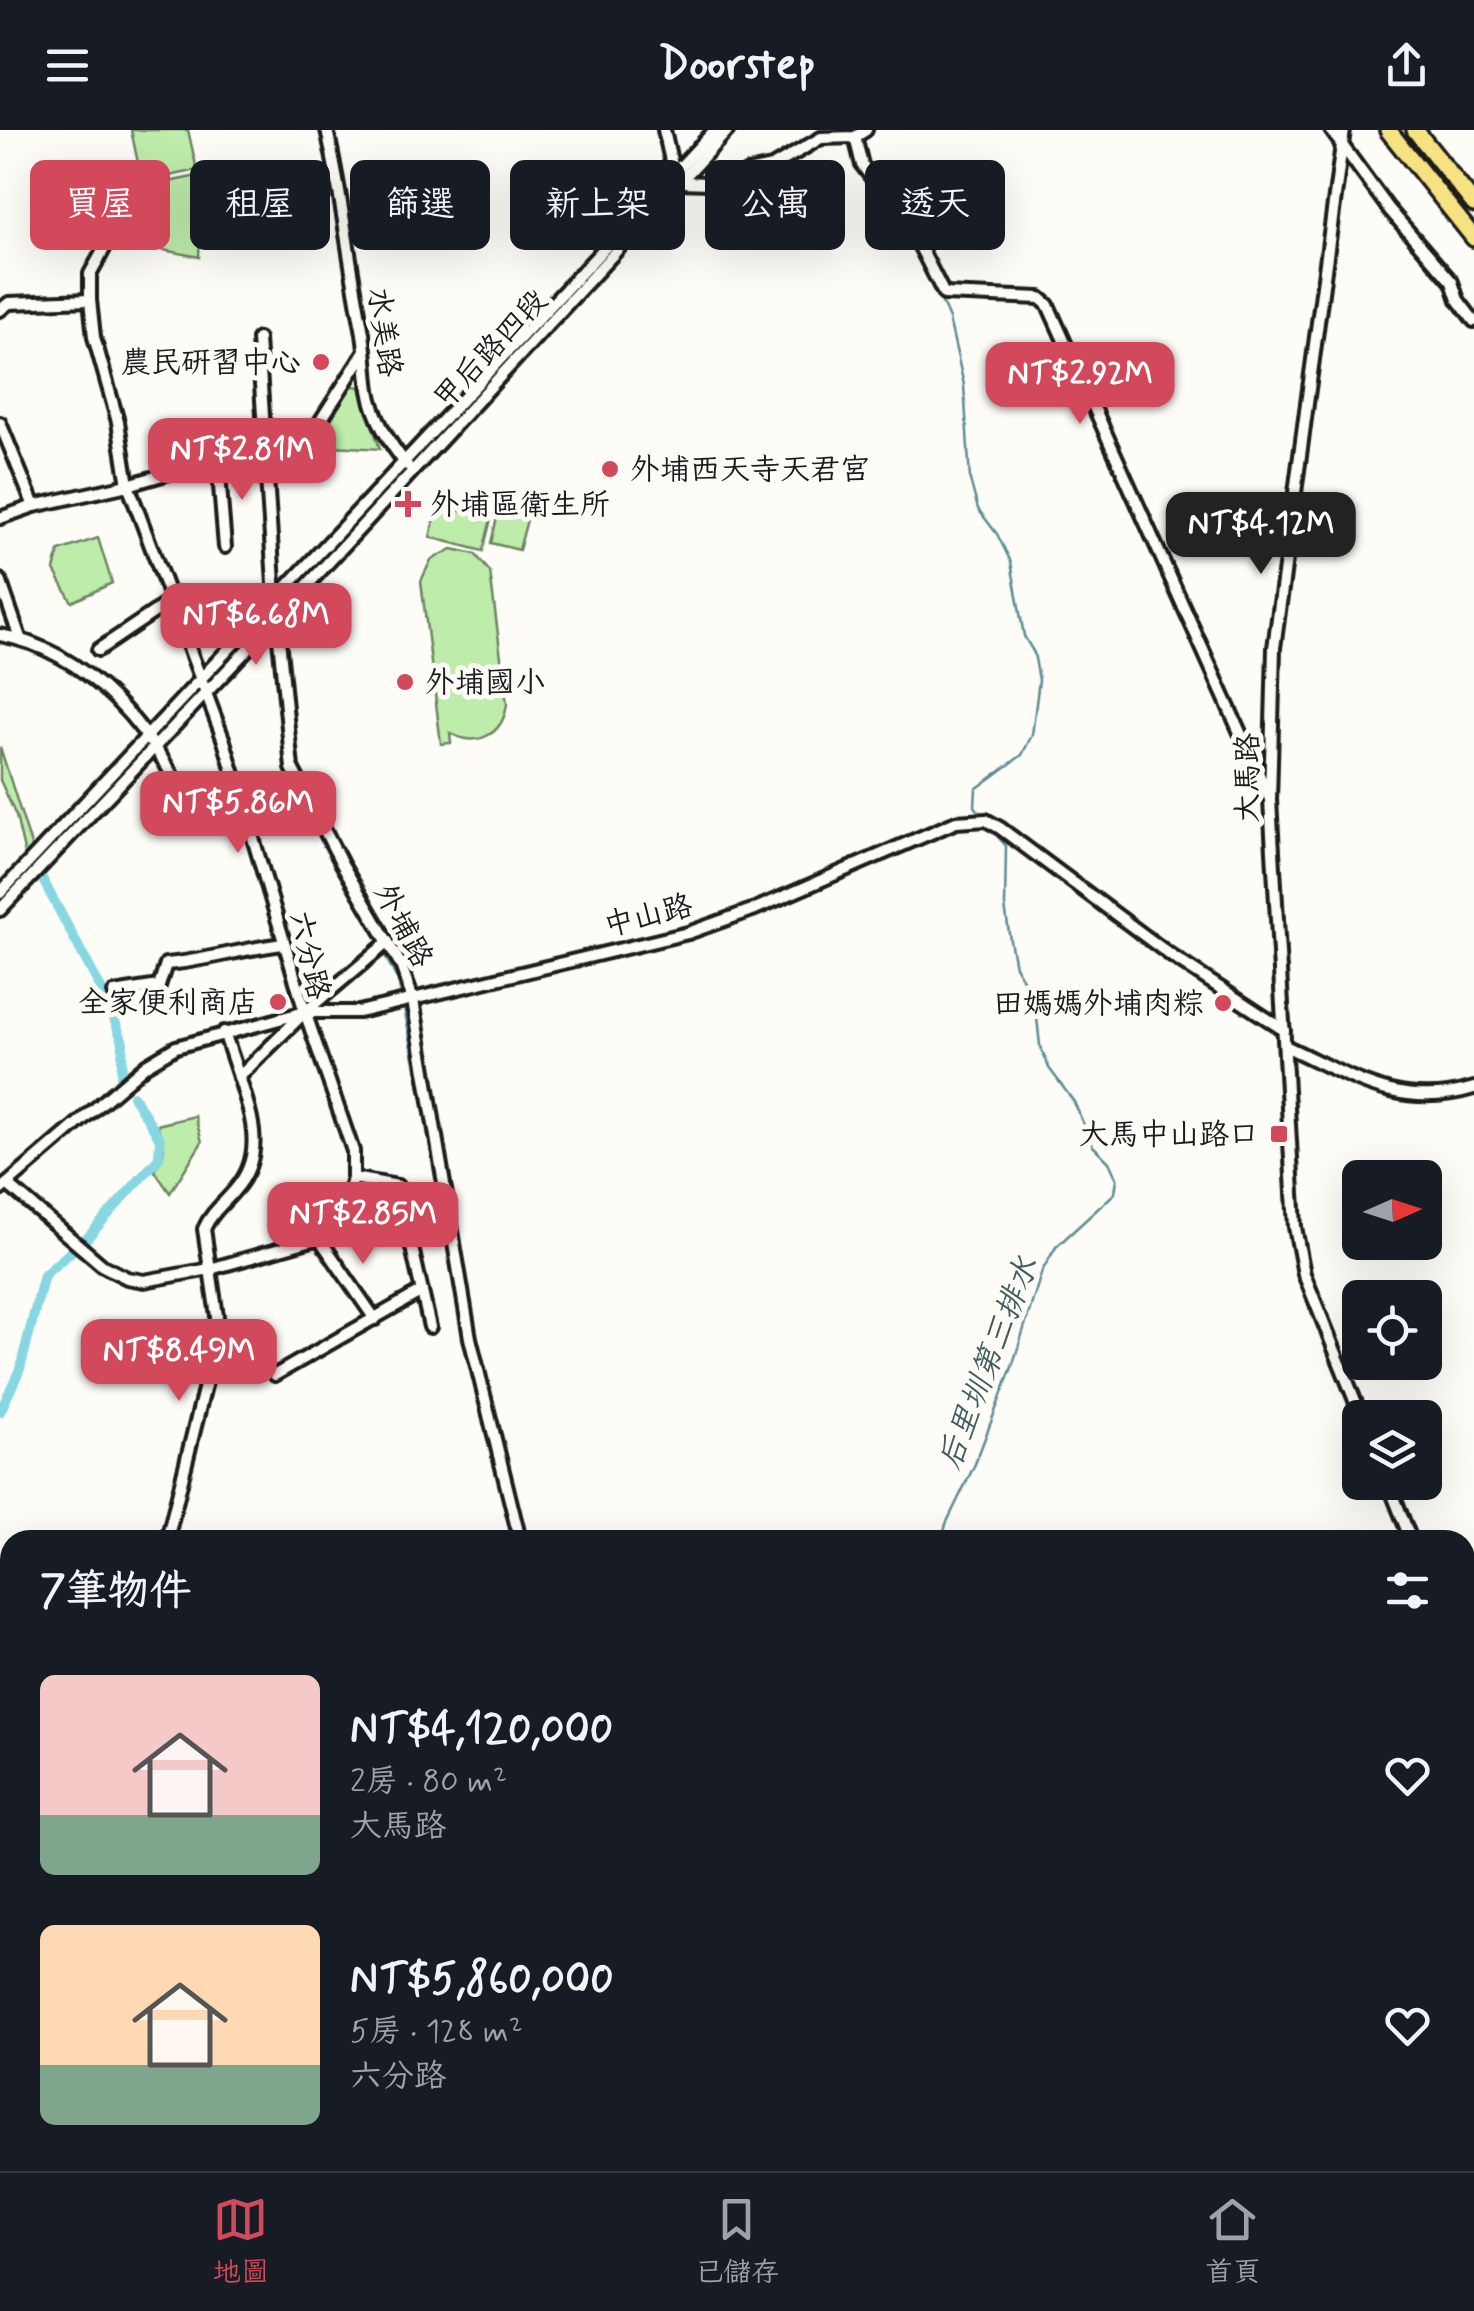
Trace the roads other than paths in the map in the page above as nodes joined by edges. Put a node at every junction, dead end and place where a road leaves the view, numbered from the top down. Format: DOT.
graph roads {
  1 [pos="327,130"];
  2 [pos="664,130"];
  3 [pos="715,130"];
  4 [pos="728,130"];
  5 [pos="1330,130"];
  6 [pos="1344,130"];
  7 [pos="1388,130"];
  8 [pos="1415,130"];
  9 [pos="861,134"];
  10 [pos="1342,146"];
  11 [pos="672,160"];
  12 [pos="685,167"];
  13 [pos="685,170"];
  14 [pos="685,180"];
  15 [pos="1474,204"];
  16 [pos="1474,238"];
  17 [pos="103,250"];
  18 [pos="609,250"];
  19 [pos="90,300"];
  20 [pos="0,310"];
  21 [pos="1474,321"];
  22 [pos="258,339"];
  23 [pos="364,353"];
  24 [pos="0,423"];
  25 [pos="265,454"];
  26 [pos="218,462"];
  27 [pos="408,466"];
  28 [pos="128,485"];
  29 [pos="34,506"];
  30 [pos="0,518"];
  31 [pos="226,547"];
  32 [pos="0,580"];
  33 [pos="275,599"];
  34 [pos="172,600"];
  35 [pos="277,618"];
  36 [pos="0,635"];
  37 [pos="20,638"];
  38 [pos="98,650"];
  39 [pos="203,684"];
  40 [pos="145,738"];
  41 [pos="154,748"];
  42 [pos="242,798"];
  43 [pos="1270,800"];
  44 [pos="0,893"];
  45 [pos="0,910"];
  46 [pos="388,942"];
  47 [pos="284,944"];
  48 [pos="114,993"];
  49 [pos="413,1000"];
  50 [pos="305,1012"];
  51 [pos="1284,1030"];
  52 [pos="224,1032"];
  53 [pos="1286,1046"];
  54 [pos="239,1077"];
  55 [pos="1474,1088"];
  56 [pos="352,1178"];
  57 [pos="4,1187"];
  58 [pos="319,1238"];
  59 [pos="210,1269"];
  60 [pos="422,1291"];
  61 [pos="375,1319"];
  62 [pos="430,1326"];
  63 [pos="275,1375"];
  64 [pos="1355,1400"];
  65 [pos="1395,1500"];
  66 [pos="169,1530"];
  67 [pos="518,1530"];
  68 [pos="1406,1530"];
  1 -- 23 [label="street, 水美路"];
  2 -- 11 [label="street"];
  3 -- 12 [label="street, 甲后路四段"];
  4 -- 13 [label="street, 甲后路四段"];
  5 -- 10 [label="street"];
  6 -- 10 [label="street, 大馬路"];
  7 -- 16 [label="highway"];
  8 -- 15 [label="highway"];
  9 -- 14 [label="street"];
  9 -- 43 [label="street"];
  10 -- 21 [label="street"];
  10 -- 43 [label="street, 大馬路"];
  17 -- 19 [label="street"];
  18 -- 27 [label="street, 甲后路四段"];
  19 -- 20 [label="street"];
  19 -- 28 [label="street, 六分路"];
  22 -- 25 [label="street, 外埔路"];
  23 -- 25 [label="street"];
  23 -- 27 [label="street, 水美路"];
  24 -- 29 [label="street"];
  25 -- 26 [label="street"];
  25 -- 33 [label="street, 外埔路"];
  26 -- 28 [label="street"];
  26 -- 31 [label="street"];
  27 -- 33 [label="street"];
  27 -- 35 [label="street"];
  28 -- 29 [label="street"];
  28 -- 34 [label="street, 六分路"];
  29 -- 30 [label="street"];
  32 -- 37 [label="street"];
  33 -- 35 [label="street, 外埔路"];
  33 -- 39 [label="street"];
  34 -- 38 [label="street"];
  34 -- 39 [label="street, 六分路"];
  35 -- 39 [label="street"];
  35 -- 46 [label="street, 外埔路"];
  36 -- 37 [label="street"];
  37 -- 40 [label="street"];
  39 -- 40 [label="street"];
  39 -- 41 [label="street"];
  39 -- 42 [label="street, 六分路"];
  40 -- 41 [label="street"];
  40 -- 44 [label="street"];
  41 -- 42 [label="street"];
  41 -- 45 [label="street"];
  42 -- 47 [label="street, 六分路"];
  43 -- 51 [label="street, 大馬路"];
  46 -- 49 [label="street, 外埔路"];
  46 -- 50 [label="street"];
  47 -- 48 [label="street"];
  47 -- 50 [label="street, 六分路"];
  49 -- 50 [label="street, 中山路"];
  49 -- 51 [label="street, 中山路"];
  49 -- 67 [label="street, 外埔路"];
  50 -- 52 [label="street, 中山路"];
  50 -- 54 [label="street, 六分路"];
  50 -- 56 [label="street"];
  51 -- 53 [label="street, 大馬路"];
  52 -- 54 [label="street"];
  52 -- 57 [label="street, 中山路"];
  53 -- 55 [label="street"];
  53 -- 64 [label="street, 大馬路"];
  54 -- 59 [label="street"];
  56 -- 58 [label="street"];
  56 -- 60 [label="street"];
  57 -- 59 [label="street"];
  58 -- 59 [label="street"];
  58 -- 61 [label="street"];
  59 -- 66 [label="street"];
  60 -- 61 [label="street"];
  60 -- 62 [label="street"];
  61 -- 63 [label="street"];
  65 -- 68 [label="street"];
}
